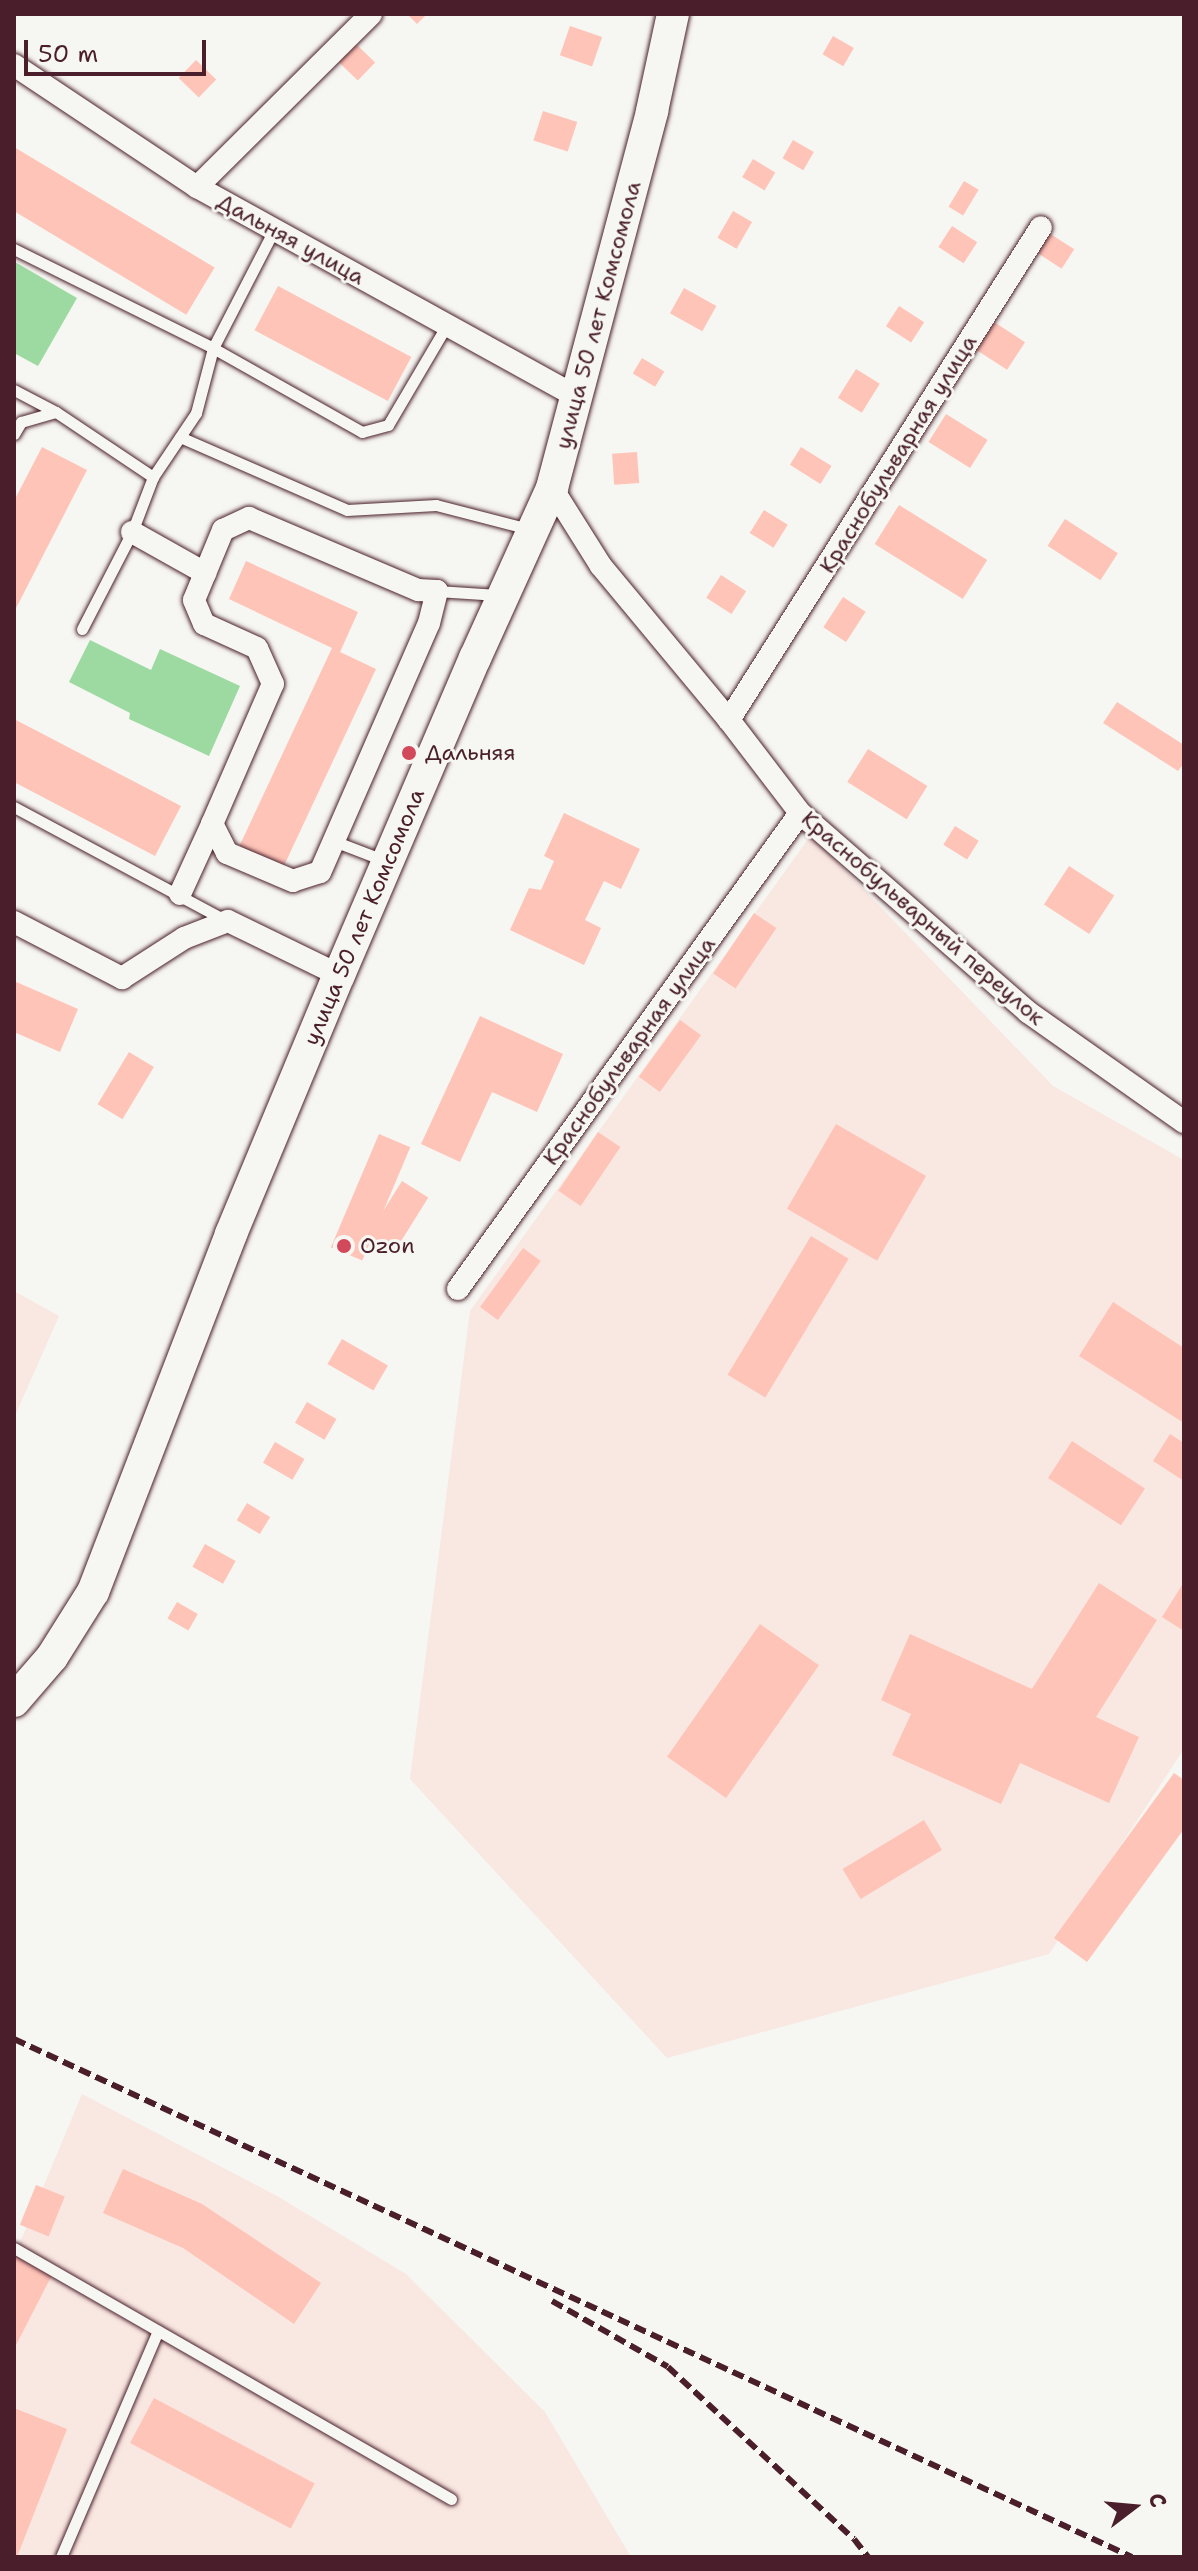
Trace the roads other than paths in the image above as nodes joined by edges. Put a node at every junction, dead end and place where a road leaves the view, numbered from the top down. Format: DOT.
graph roads {
  1 [pos="371,14"];
  2 [pos="673,14"];
  3 [pos="14,65"];
  4 [pos="197,187"];
  5 [pos="1041,227"];
  6 [pos="274,230"];
  7 [pos="14,249"];
  8 [pos="447,325"];
  9 [pos="213,348"];
  10 [pos="14,390"];
  11 [pos="577,397"];
  12 [pos="56,412"];
  13 [pos="14,434"];
  14 [pos="180,437"];
  15 [pos="153,477"];
  16 [pos="552,488"];
  17 [pos="533,530"];
  18 [pos="132,532"];
  19 [pos="205,573"];
  20 [pos="437,591"];
  21 [pos="503,595"];
  22 [pos="82,629"];
  23 [pos="729,720"];
  24 [pos="14,807"];
  25 [pos="800,813"];
  26 [pos="212,824"];
  27 [pos="334,841"];
  28 [pos="387,862"];
  29 [pos="180,894"];
  30 [pos="228,921"];
  31 [pos="14,922"];
  32 [pos="339,975"];
  33 [pos="1182,1117"];
  34 [pos="458,1289"];
  35 [pos="14,1701"];
  36 [pos="14,2248"];
  37 [pos="158,2331"];
  38 [pos="451,2499"];
  39 [pos="61,2557"];
  1 -- 4 [label="street"];
  2 -- 11 [label="street, улица 50 лет Комсомола"];
  3 -- 4 [label="street, Дальняя улица"];
  4 -- 6 [label="street, Дальняя улица"];
  5 -- 23 [label="street, Краснобульварная улица"];
  6 -- 8 [label="street, Дальняя улица"];
  6 -- 9 [label="lane"];
  7 -- 9 [label="lane"];
  8 -- 9 [label="lane"];
  8 -- 11 [label="street, Дальняя улица"];
  9 -- 14 [label="lane"];
  10 -- 12 [label="lane"];
  11 -- 16 [label="street, улица 50 лет Комсомола"];
  12 -- 13 [label="lane"];
  12 -- 15 [label="lane"];
  14 -- 15 [label="lane"];
  14 -- 17 [label="lane"];
  15 -- 18 [label="lane"];
  16 -- 17 [label="street, улица 50 лет Комсомола"];
  16 -- 23 [label="street, Краснобульварный переулок"];
  17 -- 21 [label="street, улица 50 лет Комсомола"];
  18 -- 19 [label="street"];
  18 -- 22 [label="lane"];
  19 -- 20 [label="street"];
  19 -- 26 [label="street"];
  20 -- 21 [label="lane"];
  20 -- 27 [label="street"];
  21 -- 28 [label="street, улица 50 лет Комсомола"];
  23 -- 25 [label="street, Краснобульварный переулок"];
  24 -- 29 [label="lane"];
  25 -- 33 [label="street, Краснобульварный переулок"];
  25 -- 34 [label="street, Краснобульварная улица"];
  26 -- 27 [label="street"];
  26 -- 29 [label="street"];
  27 -- 28 [label="lane"];
  28 -- 32 [label="street, улица 50 лет Комсомола"];
  29 -- 30 [label="lane"];
  30 -- 31 [label="street"];
  30 -- 32 [label="street"];
  32 -- 35 [label="street, улица 50 лет Комсомола"];
  36 -- 37 [label="lane"];
  37 -- 38 [label="lane"];
  37 -- 39 [label="lane"];
}
